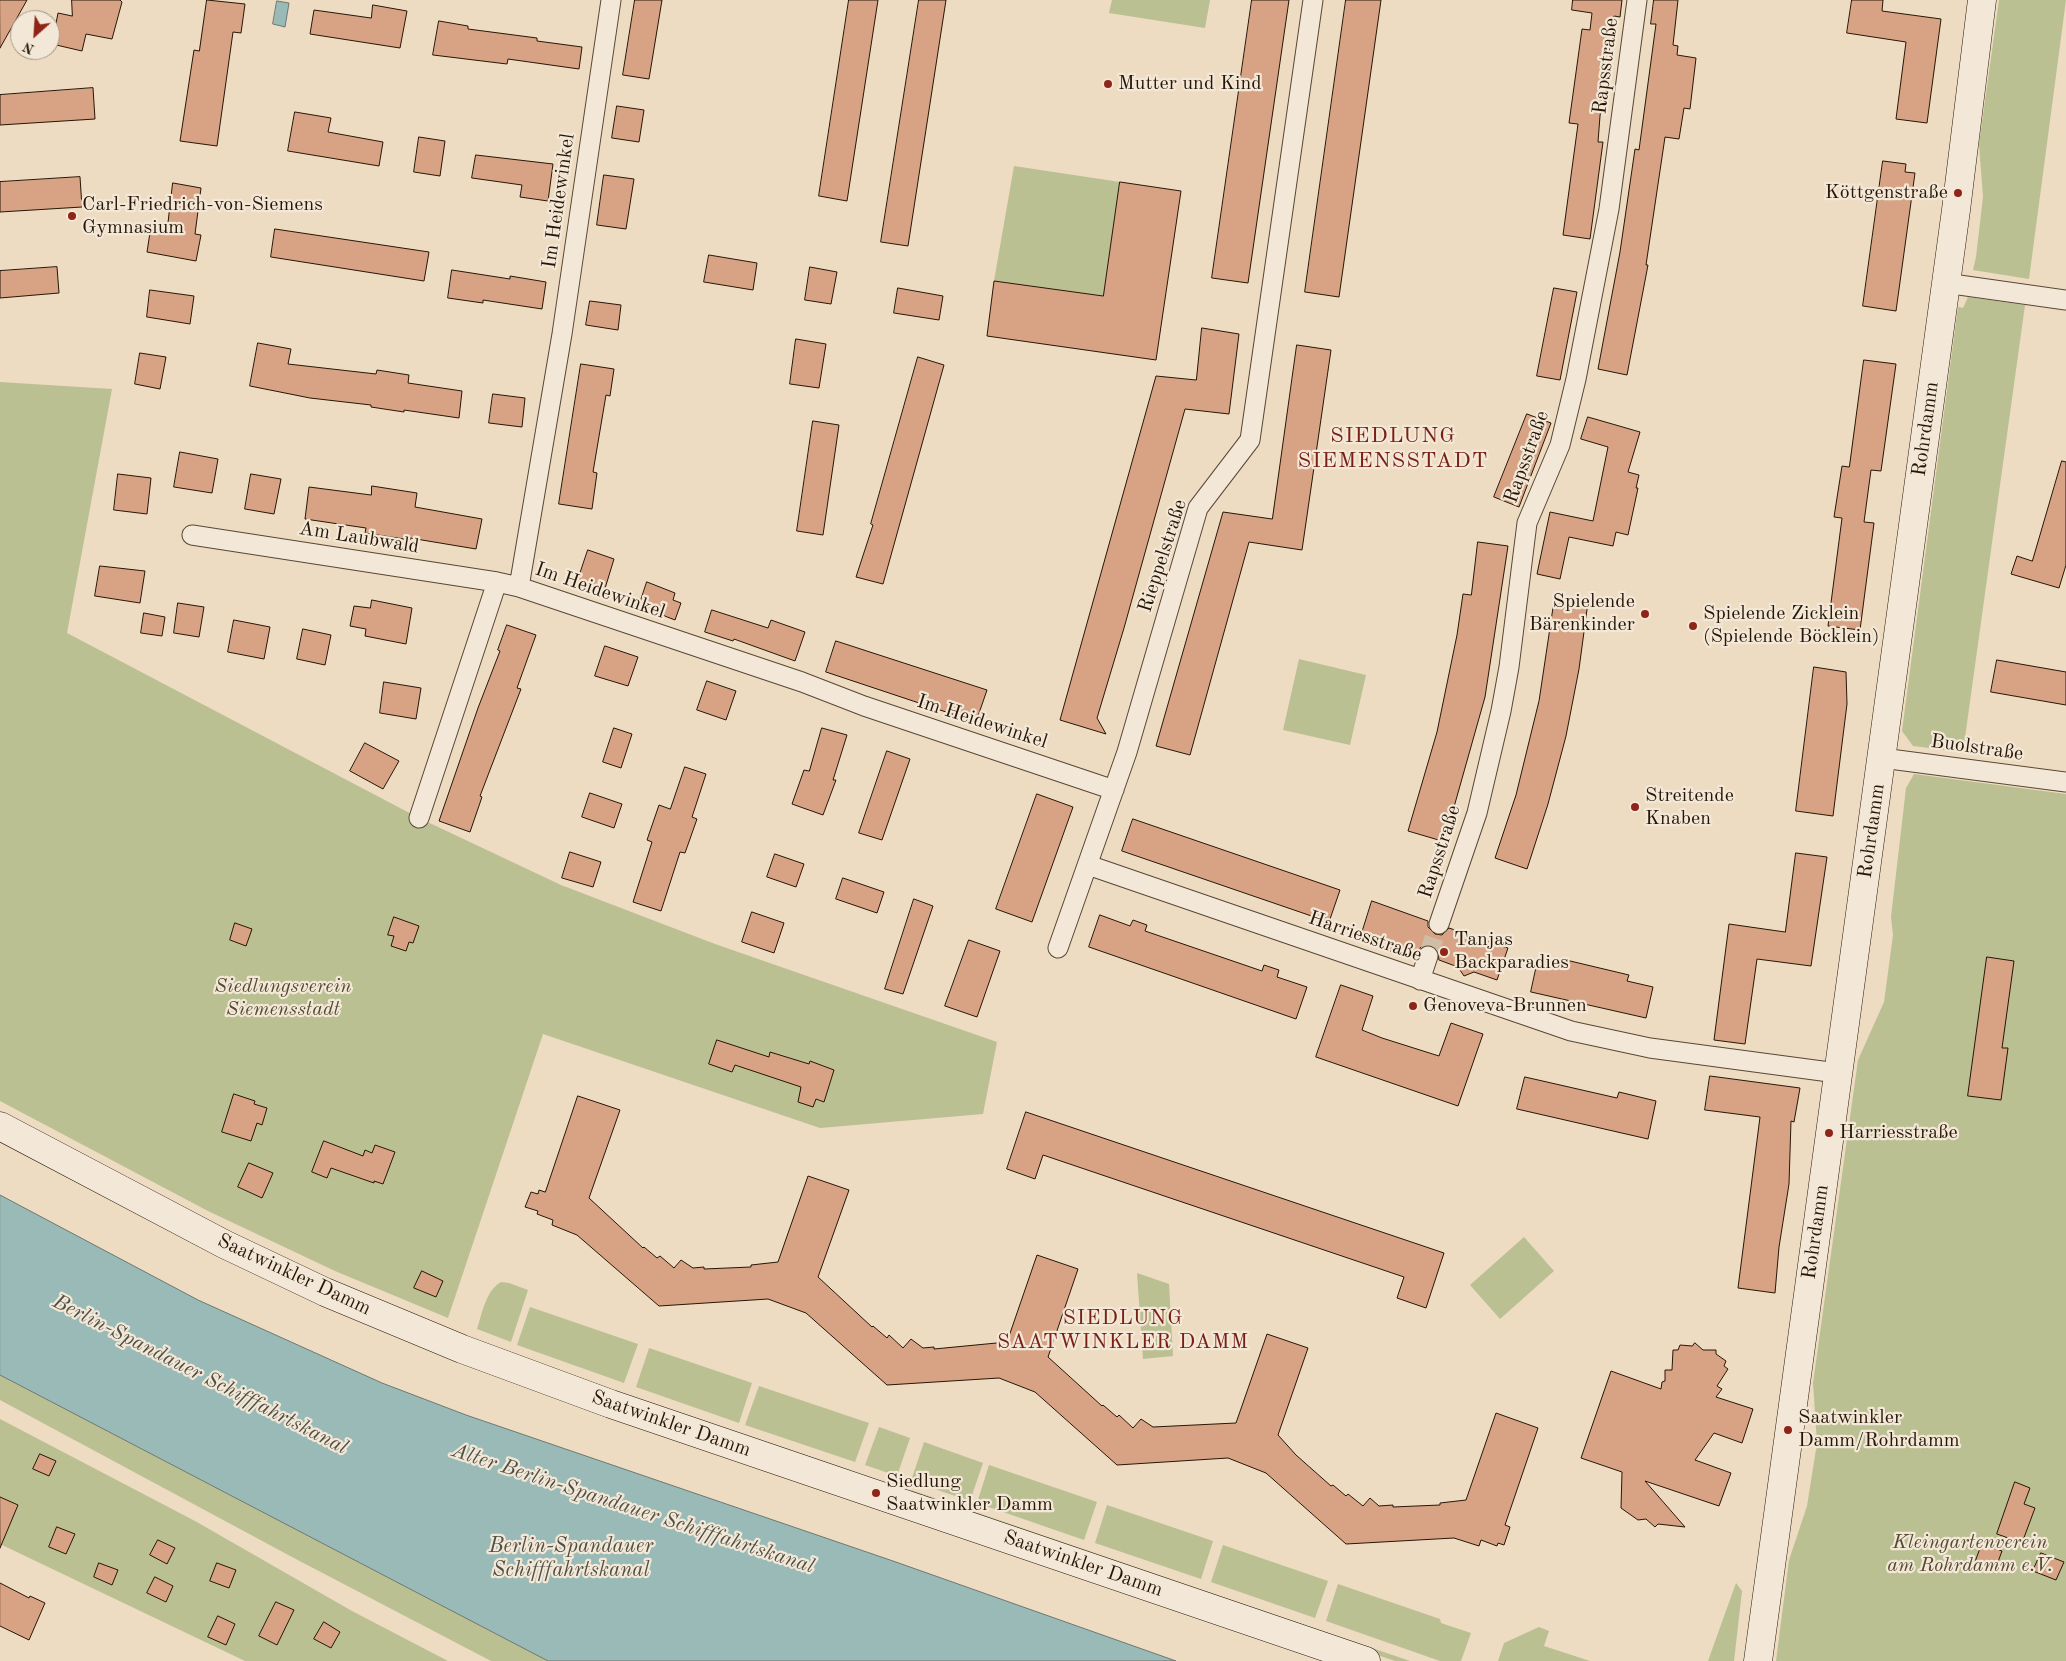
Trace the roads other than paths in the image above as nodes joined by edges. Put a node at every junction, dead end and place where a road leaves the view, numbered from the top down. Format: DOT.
graph roads {
  1 [pos="610,0"];
  2 [pos="1313,0"];
  3 [pos="1637,0"];
  4 [pos="1982,0"];
  5 [pos="1945,283"];
  6 [pos="2066,300"];
  7 [pos="192,535"];
  8 [pos="497,582"];
  9 [pos="519,588"];
  10 [pos="1882,758"];
  11 [pos="2066,782"];
  12 [pos="1114,790"];
  13 [pos="420,818"];
  14 [pos="1088,865"];
  15 [pos="1439,924"];
  16 [pos="1058,948"];
  17 [pos="1428,956"];
  18 [pos="1420,980"];
  19 [pos="1837,1073"];
  20 [pos="0,1126"];
  21 [pos="1366,1661"];
  22 [pos="1758,1661"];
  1 -- 9 [label="street, Im Heidewinkel"];
  2 -- 12 [label="street, Rieppelstraße"];
  3 -- 15 [label="street, Rapsstraße"];
  4 -- 5 [label="main road, Rohrdamm"];
  5 -- 6 [label="street"];
  5 -- 10 [label="main road, Rohrdamm"];
  7 -- 8 [label="street, Am Laubwald"];
  8 -- 9 [label="street, Am Laubwald"];
  8 -- 13 [label="street"];
  9 -- 12 [label="street, Im Heidewinkel"];
  10 -- 11 [label="street, Buolstraße"];
  10 -- 19 [label="main road, Rohrdamm"];
  12 -- 14 [label="street, Rieppelstraße"];
  14 -- 16 [label="street, Rieppelstraße"];
  14 -- 18 [label="street, Harriesstraße"];
  17 -- 18 [label="street"];
  18 -- 19 [label="street, Harriesstraße"];
  19 -- 22 [label="main road, Rohrdamm"];
  20 -- 21 [label="main road, Saatwinkler Damm"];
}
